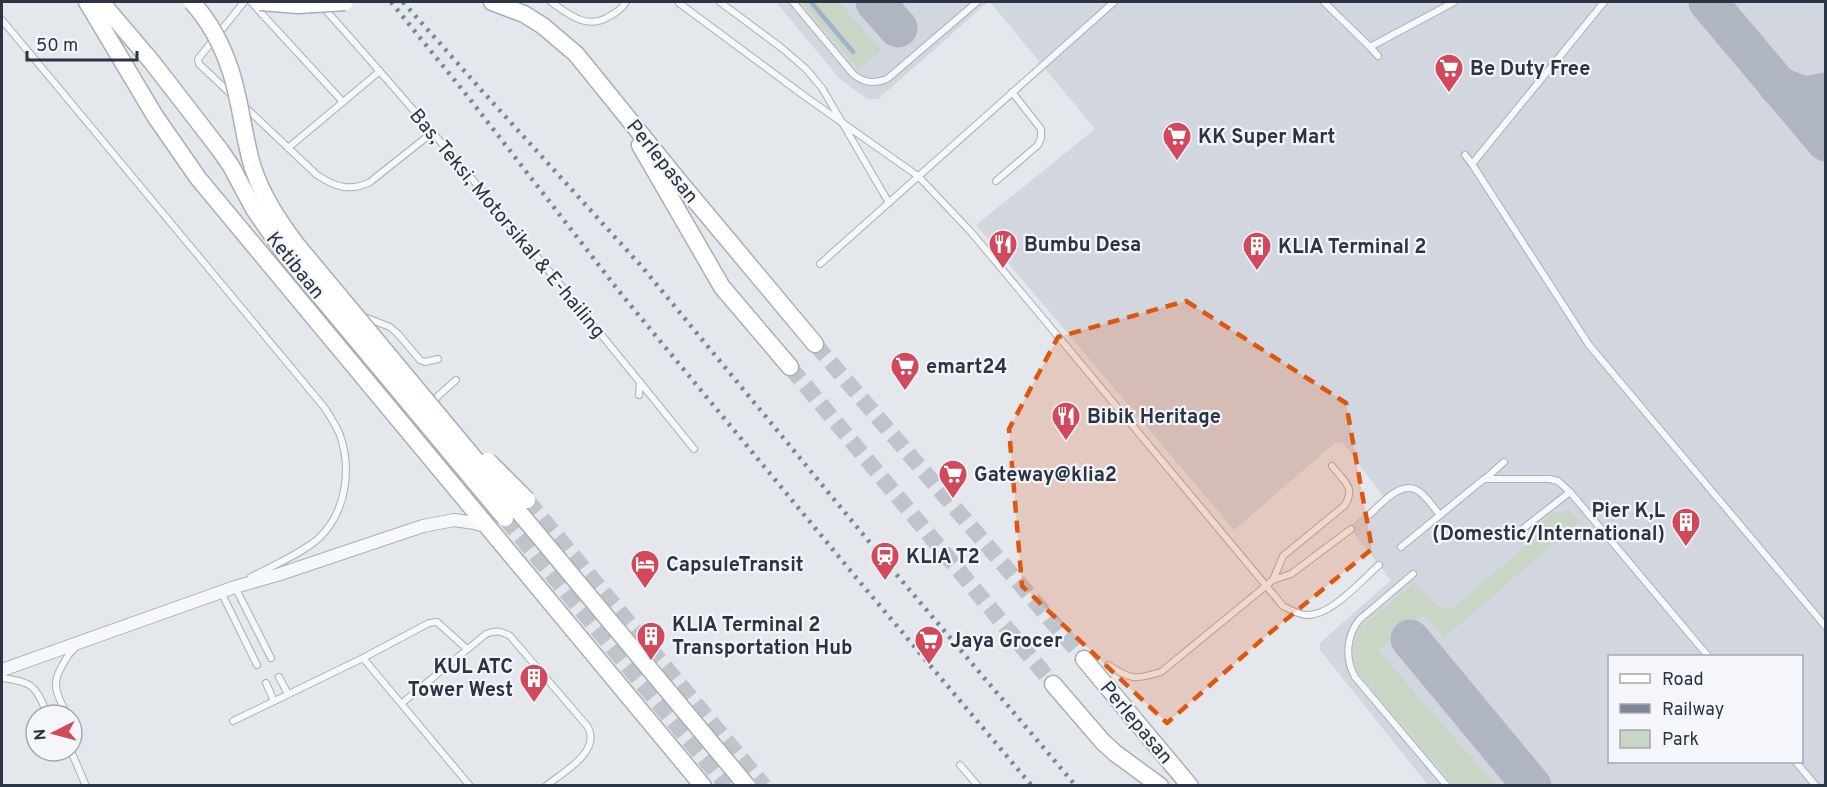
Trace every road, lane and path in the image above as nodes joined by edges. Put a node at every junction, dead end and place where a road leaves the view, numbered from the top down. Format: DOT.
graph roads {
  1 [pos="87,2"];
  2 [pos="101,2"];
  3 [pos="192,2"];
  4 [pos="244,2"];
  5 [pos="251,2"];
  6 [pos="260,2"];
  7 [pos="317,2"];
  8 [pos="345,2"];
  9 [pos="492,2"];
  10 [pos="551,2"];
  11 [pos="626,2"];
  12 [pos="677,2"];
  13 [pos="720,2"];
  14 [pos="793,2"];
  15 [pos="977,2"];
  16 [pos="1114,2"];
  17 [pos="1324,2"];
  18 [pos="1454,2"];
  19 [pos="1604,2"];
  20 [pos="2,20"];
  21 [pos="1370,47"];
  22 [pos="1378,56"];
  23 [pos="380,71"];
  24 [pos="607,90"];
  25 [pos="1012,93"];
  26 [pos="343,102"];
  27 [pos="839,119"];
  28 [pos="433,132"];
  29 [pos="288,148"];
  30 [pos="1465,155"];
  31 [pos="1472,164"];
  32 [pos="918,176"];
  33 [pos="996,181"];
  34 [pos="889,203"];
  35 [pos="820,264"];
  36 [pos="280,278"];
  37 [pos="297,287"];
  38 [pos="306,292"];
  39 [pos="815,344"];
  40 [pos="438,359"];
  41 [pos="790,367"];
  42 [pos="384,373"];
  43 [pos="456,380"];
  44 [pos="640,382"];
  45 [pos="639,395"];
  46 [pos="694,449"];
  47 [pos="1504,462"];
  48 [pos="1332,466"];
  49 [pos="438,468"];
  50 [pos="1484,479"];
  51 [pos="1570,492"];
  52 [pos="527,500"];
  53 [pos="1369,514"];
  54 [pos="1440,515"];
  55 [pos="505,518"];
  56 [pos="488,527"];
  57 [pos="1525,527"];
  58 [pos="1351,529"];
  59 [pos="1401,547"];
  60 [pos="1379,565"];
  61 [pos="1413,574"];
  62 [pos="1273,580"];
  63 [pos="1265,586"];
  64 [pos="235,587"];
  65 [pos="221,592"];
  66 [pos="1826,627"];
  67 [pos="95,636"];
  68 [pos="467,649"];
  69 [pos="1706,655"];
  70 [pos="271,658"];
  71 [pos="363,658"];
  72 [pos="1084,659"];
  73 [pos="257,665"];
  74 [pos="1108,665"];
  75 [pos="2,670"];
  76 [pos="279,677"];
  77 [pos="2,678"];
  78 [pos="266,683"];
  79 [pos="1053,684"];
  80 [pos="288,694"];
  81 [pos="274,701"];
  82 [pos="42,703"];
  83 [pos="62,703"];
  84 [pos="402,703"];
  85 [pos="233,721"];
  86 [pos="76,763"];
  87 [pos="1797,763"];
  88 [pos="960,765"];
  89 [pos="86,786"];
  90 [pos="470,786"];
  91 [pos="546,786"];
  92 [pos="703,786"];
  93 [pos="747,786"];
  94 [pos="978,786"];
  95 [pos="1160,786"];
  96 [pos="1190,786"];
  97 [pos="1447,786"];
  98 [pos="1816,786"];
  1 -- 36 [label="main road"];
  2 -- 42 [label="main road, Ketibaan, bridge"];
  3 -- 93 [label="main road, bridge"];
  4 -- 29 [label="lane"];
  5 -- 26 [label="lane"];
  6 -- 8 [label="main road, bridge"];
  7 -- 23 [label="lane, Bas, Teksi, Motorsikal & E-hailing"];
  9 -- 24 [label="main road, Perlepasan"];
  10 -- 11 [label="lane"];
  12 -- 27 [label="lane"];
  13 -- 27 [label="lane"];
  14 -- 15 [label="lane"];
  16 -- 25 [label="lane"];
  17 -- 21 [label="lane"];
  18 -- 21 [label="lane"];
  19 -- 31 [label="lane"];
  20 -- 64 [label="lane"];
  21 -- 22 [label="lane"];
  23 -- 26 [label="lane"];
  23 -- 28 [label="lane, Bas, Teksi, Motorsikal & E-hailing"];
  24 -- 39 [label="main road, Perlepasan"];
  24 -- 41 [label="main road"];
  25 -- 32 [label="lane"];
  25 -- 33 [label="lane"];
  26 -- 29 [label="lane"];
  27 -- 32 [label="lane"];
  27 -- 34 [label="lane"];
  28 -- 29 [label="lane"];
  28 -- 44 [label="lane, Bas, Teksi, Motorsikal & E-hailing"];
  30 -- 31 [label="lane"];
  31 -- 66 [label="lane"];
  32 -- 34 [label="lane"];
  32 -- 63 [label="lane"];
  34 -- 35 [label="lane"];
  36 -- 37 [label="lane"];
  36 -- 49 [label="main road"];
  38 -- 40 [label="lane"];
  42 -- 52 [label="main road, bridge"];
  42 -- 55 [label="main road, Ketibaan, bridge"];
  43 -- 49 [label="lane"];
  44 -- 45 [label="lane"];
  44 -- 46 [label="lane, Bas, Teksi, Motorsikal & E-hailing"];
  47 -- 50 [label="lane"];
  48 -- 62 [label="lane"];
  49 -- 56 [label="main road"];
  50 -- 51 [label="lane"];
  50 -- 54 [label="lane"];
  51 -- 57 [label="lane"];
  51 -- 69 [label="lane"];
  53 -- 54 [label="lane"];
  54 -- 59 [label="lane"];
  56 -- 64 [label="street"];
  56 -- 92 [label="main road"];
  58 -- 62 [label="lane"];
  60 -- 63 [label="lane"];
  61 -- 97 [label="lane"];
  62 -- 63 [label="lane"];
  63 -- 74 [label="lane"];
  64 -- 65 [label="street"];
  64 -- 70 [label="lane"];
  65 -- 67 [label="street"];
  65 -- 73 [label="lane"];
  67 -- 75 [label="street"];
  67 -- 83 [label="lane"];
  68 -- 71 [label="lane"];
  68 -- 84 [label="lane"];
  68 -- 91 [label="lane"];
  71 -- 80 [label="lane"];
  71 -- 84 [label="lane"];
  72 -- 96 [label="main road, Perlepasan"];
  76 -- 80 [label="lane"];
  77 -- 82 [label="lane"];
  78 -- 81 [label="lane"];
  79 -- 95 [label="main road"];
  80 -- 81 [label="lane"];
  81 -- 85 [label="lane"];
  84 -- 90 [label="lane"];
  86 -- 89 [label="lane"];
  87 -- 98 [label="lane"];
  88 -- 94 [label="lane"];
}
